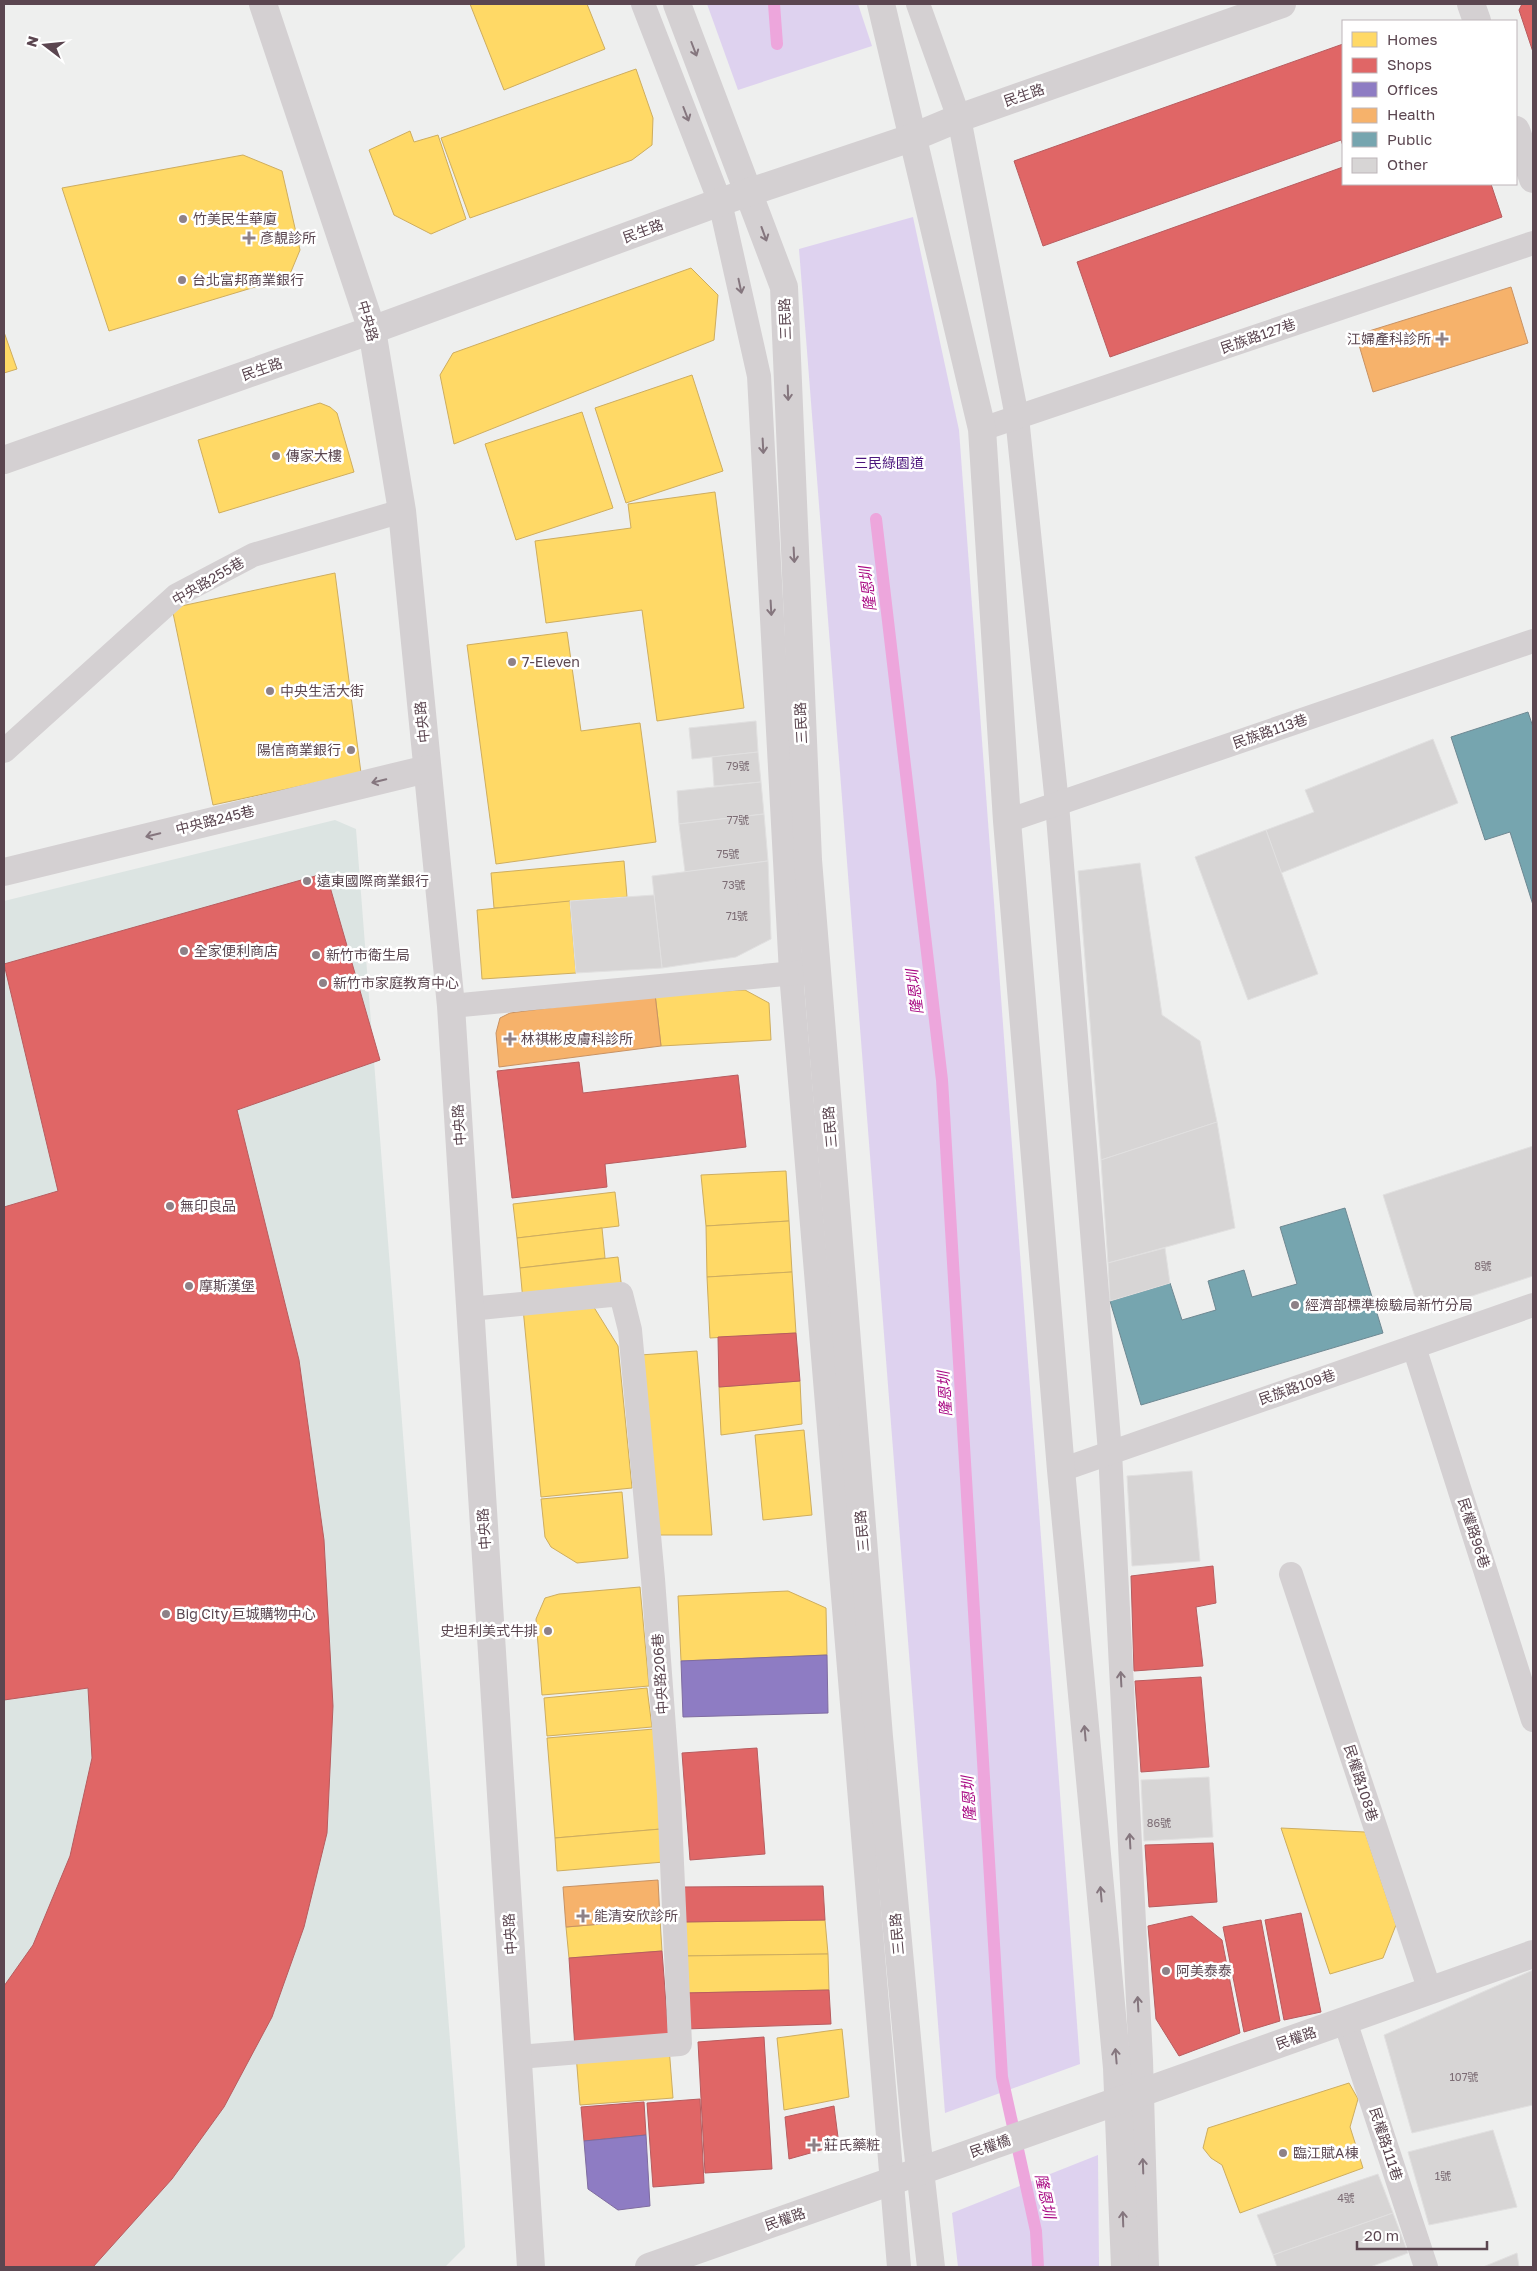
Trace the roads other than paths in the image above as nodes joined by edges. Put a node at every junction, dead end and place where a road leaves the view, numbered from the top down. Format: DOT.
graph roads {
  1 [pos="263,4"];
  2 [pos="643,4"];
  3 [pos="677,4"];
  4 [pos="881,4"];
  5 [pos="918,4"];
  6 [pos="1282,4"];
  7 [pos="1471,4"];
  8 [pos="1477,20"];
  9 [pos="959,118"];
  10 [pos="1517,133"];
  11 [pos="912,138"];
  12 [pos="1533,178"];
  13 [pos="749,193"];
  14 [pos="720,202"];
  15 [pos="1533,244"];
  16 [pos="372,330"];
  17 [pos="1017,418"];
  18 [pos="982,429"];
  19 [pos="4,460"];
  20 [pos="402,511"];
  21 [pos="1533,641"];
  22 [pos="4,751"];
  23 [pos="427,769"];
  24 [pos="1057,804"];
  25 [pos="1007,821"];
  26 [pos="4,872"];
  27 [pos="804,972"];
  28 [pos="451,1006"];
  29 [pos="1533,1305"];
  30 [pos="470,1310"];
  31 [pos="1414,1347"];
  32 [pos="1110,1452"];
  33 [pos="1060,1470"];
  34 [pos="852,1564"];
  35 [pos="1292,1574"];
  36 [pos="1533,1720"];
  37 [pos="1533,1954"];
  38 [pos="1430,1991"];
  39 [pos="1345,2021"];
  40 [pos="518,2057"];
  41 [pos="1130,2096"];
  42 [pos="1059,2122"];
  43 [pos="920,2170"];
  44 [pos="891,2182"];
  45 [pos="531,2267"];
  46 [pos="649,2267"];
  47 [pos="899,2267"];
  48 [pos="931,2267"];
  49 [pos="1125,2267"];
  50 [pos="1147,2267"];
  51 [pos="1426,2267"];
  1 -- 16 [label="street, 中央路"];
  2 -- 14 [label="lane, 三民路, one-way"];
  3 -- 13 [label="street, 三民路, one-way"];
  4 -- 11 [label="street"];
  5 -- 9 [label="lane"];
  6 -- 9 [label="street, 民生路"];
  7 -- 8 [label="street"];
  9 -- 11 [label="street, 民生路"];
  9 -- 17 [label="lane"];
  10 -- 12 [label="street"];
  11 -- 13 [label="street, 民生路"];
  11 -- 18 [label="street"];
  13 -- 14 [label="street, 民生路"];
  13 -- 27 [label="street, 三民路, one-way"];
  14 -- 16 [label="street, 民生路"];
  14 -- 27 [label="lane, 三民路, one-way"];
  15 -- 17 [label="lane, 民族路127巷"];
  16 -- 19 [label="street, 民生路"];
  16 -- 20 [label="street, 中央路"];
  17 -- 18 [label="lane, 民族路127巷"];
  17 -- 24 [label="lane"];
  18 -- 25 [label="street"];
  20 -- 22 [label="lane, 中央路255巷"];
  20 -- 23 [label="street, 中央路"];
  21 -- 24 [label="lane, 民族路113巷"];
  23 -- 26 [label="street, 中央路245巷, one-way"];
  23 -- 28 [label="street, 中央路"];
  24 -- 25 [label="lane, 民族路113巷"];
  24 -- 32 [label="lane"];
  25 -- 33 [label="street"];
  27 -- 28 [label="lane"];
  27 -- 34 [label="street, 三民路"];
  28 -- 30 [label="street, 中央路"];
  29 -- 31 [label="lane, 民族路109巷"];
  30 -- 40 [label="street, 中央路"];
  30 -- 40 [label="lane, 中央路206巷"];
  31 -- 32 [label="lane, 民族路109巷"];
  31 -- 36 [label="lane, 民權路96巷"];
  32 -- 33 [label="lane, 民族路109巷"];
  41 -- 32 [label="lane, one-way"];
  41 -- 33 [label="street, one-way"];
  34 -- 43 [label="street, 三民路"];
  34 -- 44 [label="lane, 三民路"];
  35 -- 38 [label="lane, 民權路108巷"];
  37 -- 38 [label="street, 民權路"];
  38 -- 39 [label="street, 民權路"];
  39 -- 41 [label="street, 民權路"];
  39 -- 51 [label="lane, 民權路111巷"];
  40 -- 45 [label="street, 中央路"];
  41 -- 42 [label="street, 民權路"];
  49 -- 41 [label="street, one-way"];
  50 -- 41 [label="lane, one-way"];
  42 -- 43 [label="street, 民權橋"];
  43 -- 44 [label="street, 民權路"];
  43 -- 48 [label="street, 三民路"];
  44 -- 46 [label="street, 民權路"];
  44 -- 47 [label="lane, 三民路"];
}
